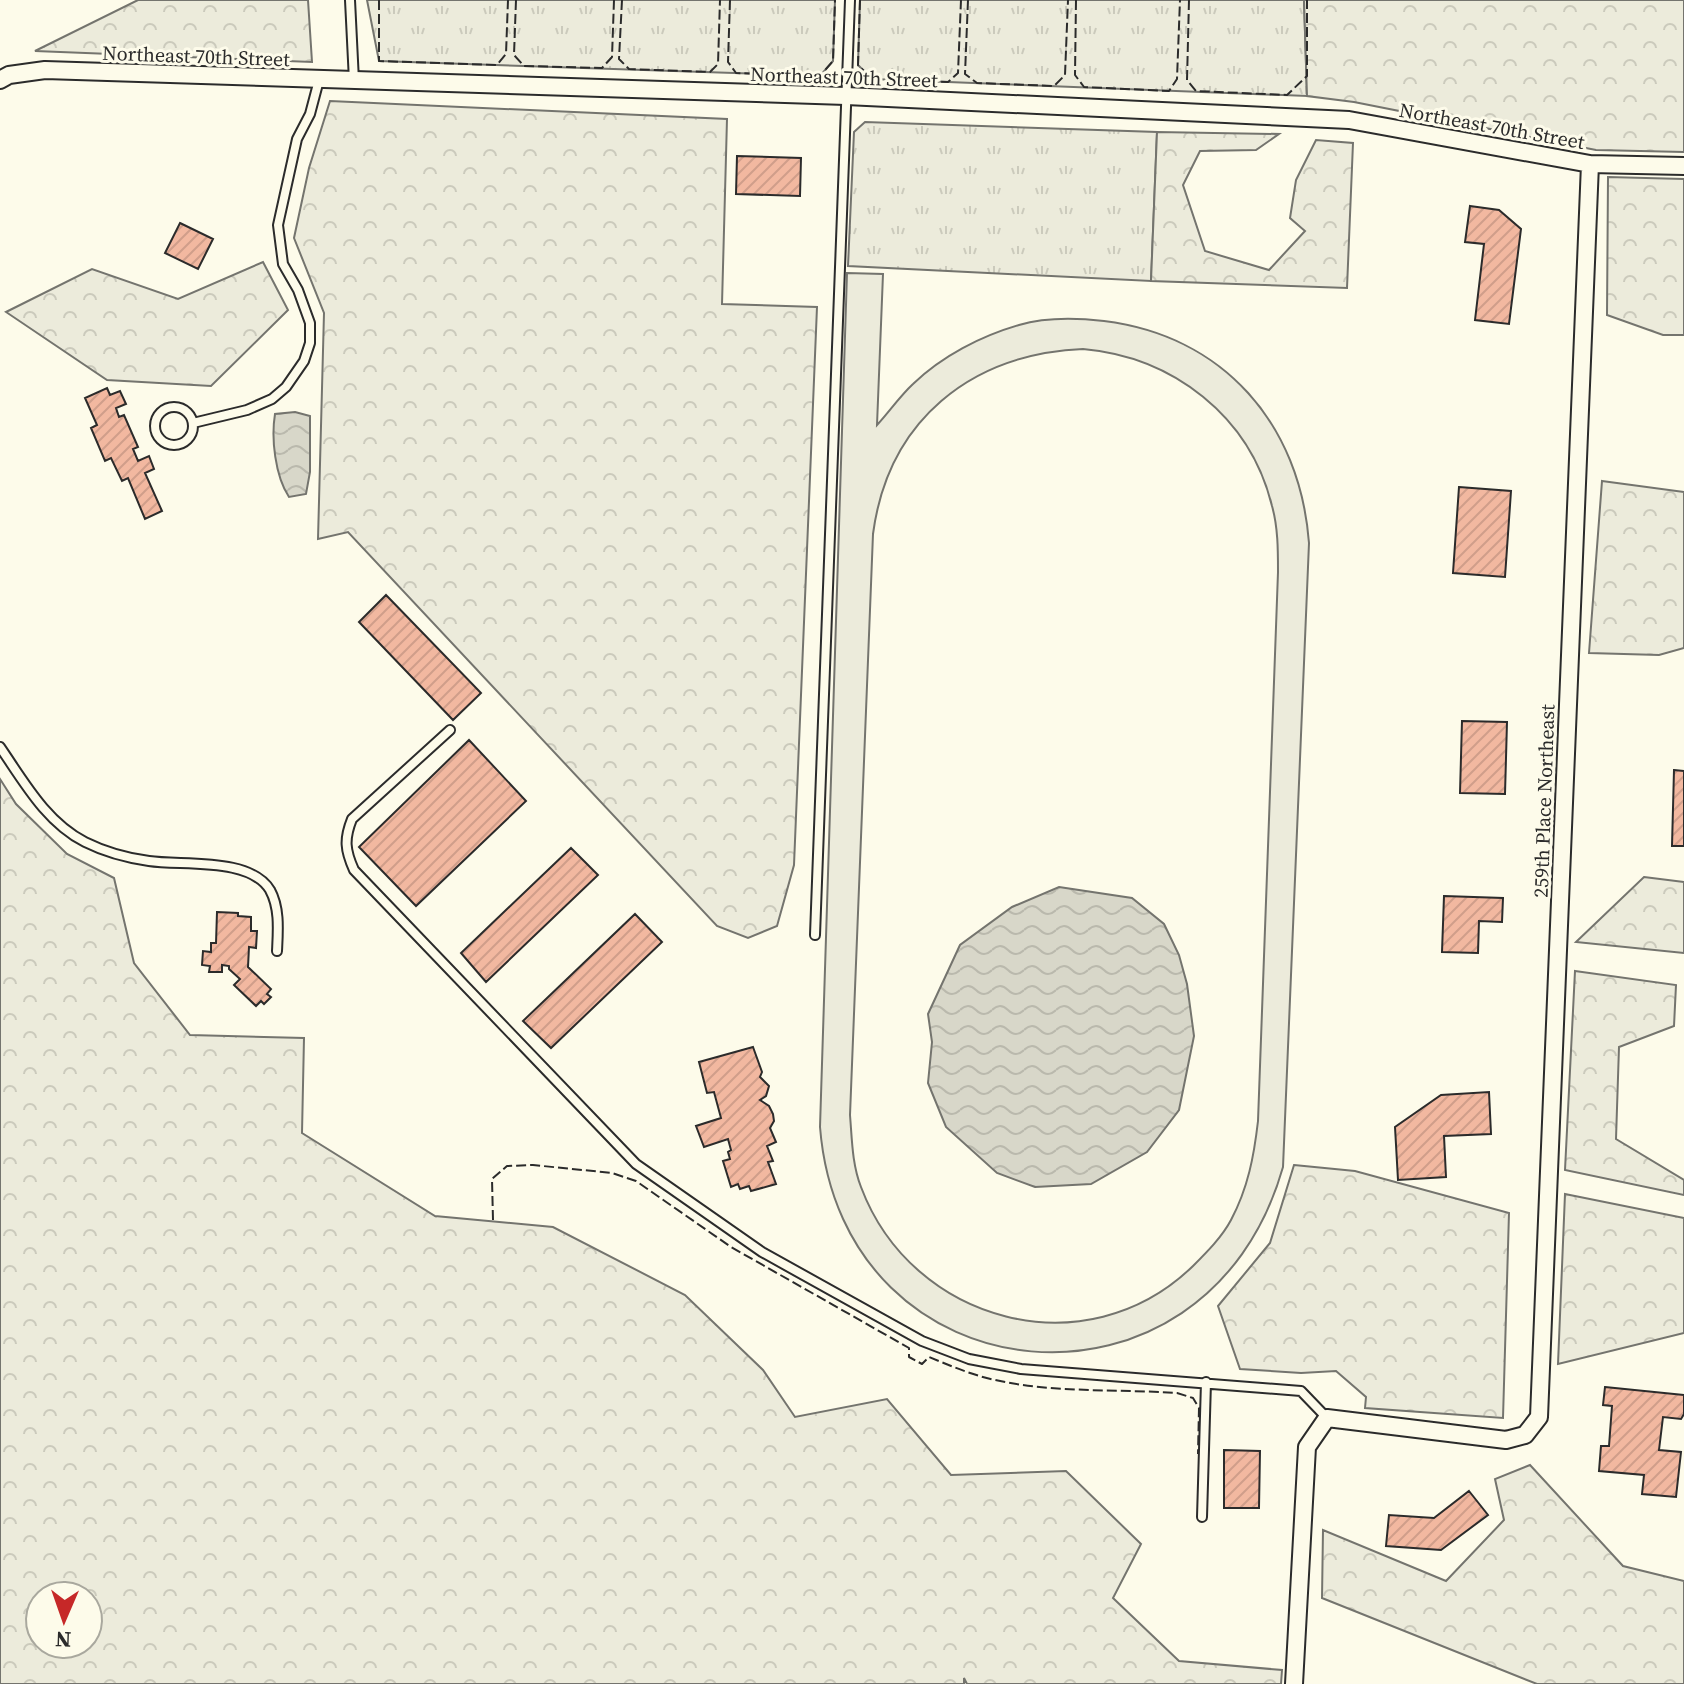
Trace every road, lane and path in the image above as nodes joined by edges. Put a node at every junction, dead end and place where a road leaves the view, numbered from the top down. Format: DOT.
graph roads {
  1 [pos="350,0"];
  2 [pos="850,0"];
  3 [pos="0,80"];
  4 [pos="319,80"];
  5 [pos="354,81"];
  6 [pos="846,96"];
  7 [pos="1590,164"];
  8 [pos="1684,166"];
  9 [pos="193,423"];
  10 [pos="450,730"];
  11 [pos="0,747"];
  12 [pos="815,935"];
  13 [pos="277,951"];
  14 [pos="1206,1382"];
  15 [pos="1327,1418"];
  16 [pos="1202,1517"];
  17 [pos="1294,1684"];
  1 -- 5 [label="lane"];
  2 -- 6 [label="lane"];
  3 -- 4 [label="street, Northeast 70th Street"];
  4 -- 5 [label="street, Northeast 70th Street"];
  4 -- 9 [label="lane"];
  5 -- 6 [label="street, Northeast 70th Street"];
  6 -- 7 [label="street, Northeast 70th Street"];
  6 -- 12 [label="lane"];
  7 -- 8 [label="street, Northeast 70th Street"];
  7 -- 15 [label="street, 259th Place Northeast"];
  9 -- 9 [label="lane"];
  10 -- 14 [label="lane"];
  11 -- 13 [label="lane"];
  14 -- 15 [label="lane"];
  14 -- 16 [label="lane"];
  15 -- 17 [label="street"];
}
